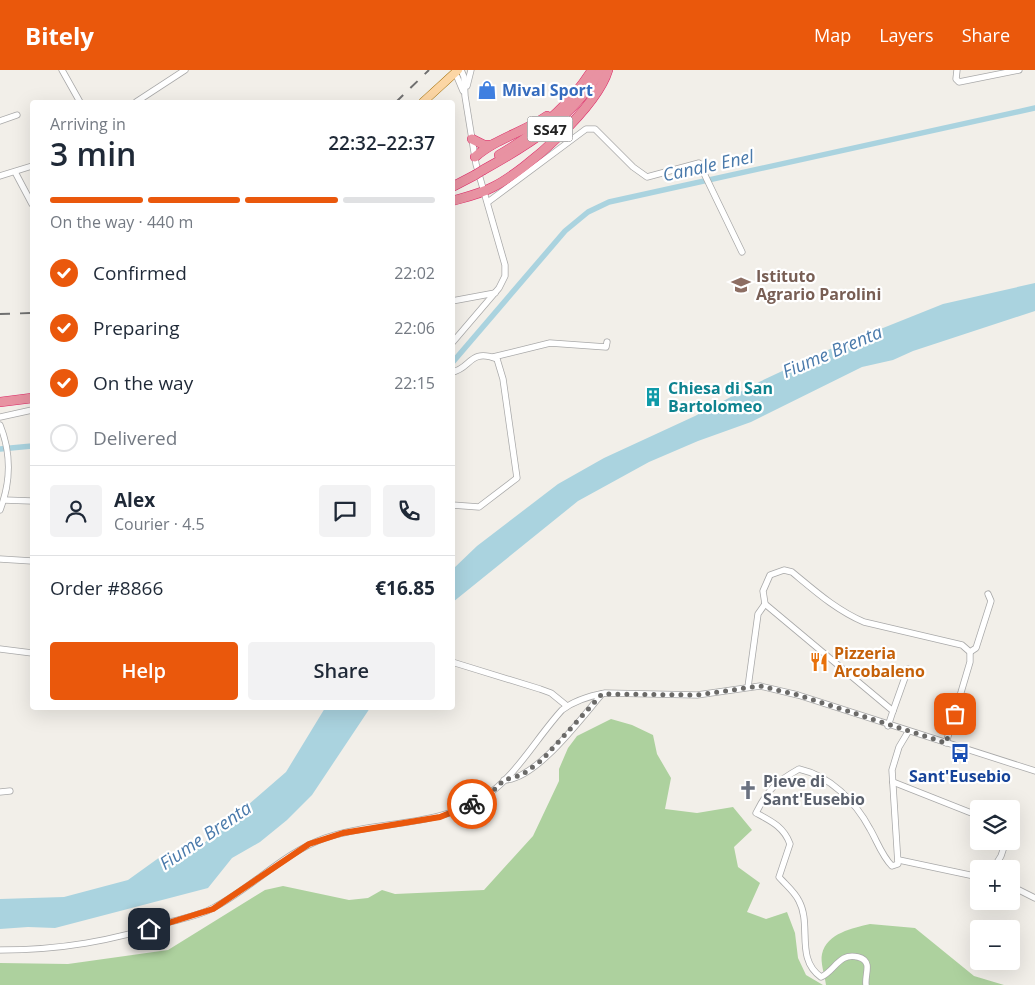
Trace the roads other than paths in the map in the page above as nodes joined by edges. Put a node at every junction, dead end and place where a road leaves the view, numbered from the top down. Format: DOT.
graph roads {
  1 [pos="62,70"];
  2 [pos="186,70"];
  3 [pos="471,70"];
  4 [pos="592,70"];
  5 [pos="601,70"];
  6 [pos="608,70"];
  7 [pos="957,70"];
  8 [pos="1019,70"];
  9 [pos="458,71"];
  10 [pos="465,96"];
  11 [pos="79,100"];
  12 [pos="139,100"];
  13 [pos="425,100"];
  14 [pos="566,104"];
  15 [pos="17,115"];
  16 [pos="0,122"];
  17 [pos="472,139"];
  18 [pos="491,145"];
  19 [pos="475,157"];
  20 [pos="30,167"];
  21 [pos="478,170"];
  22 [pos="15,172"];
  23 [pos="0,176"];
  24 [pos="455,180"];
  25 [pos="455,185"];
  26 [pos="484,191"];
  27 [pos="30,200"];
  28 [pos="455,200"];
  29 [pos="488,202"];
  30 [pos="742,252"];
  31 [pos="495,293"];
  32 [pos="455,300"];
  33 [pos="455,340"];
  34 [pos="607,342"];
  35 [pos="493,357"];
  36 [pos="455,372"];
  37 [pos="30,398"];
  38 [pos="0,402"];
  39 [pos="30,410"];
  40 [pos="0,417"];
  41 [pos="0,425"];
  42 [pos="4,500"];
  43 [pos="30,501"];
  44 [pos="455,505"];
  45 [pos="0,510"];
  46 [pos="0,558"];
  47 [pos="30,561"];
  48 [pos="988,594"];
  49 [pos="765,604"];
  50 [pos="0,649"];
  51 [pos="970,652"];
  52 [pos="30,653"];
  53 [pos="455,663"];
  54 [pos="908,669"];
  55 [pos="748,687"];
  56 [pos="602,694"];
  57 [pos="567,706"];
  58 [pos="893,711"];
  59 [pos="888,726"];
  60 [pos="908,732"];
  61 [pos="946,743"];
  62 [pos="1035,771"];
  63 [pos="504,780"];
  64 [pos="893,782"];
  65 [pos="10,791"];
  66 [pos="0,792"];
  67 [pos="970,812"];
  68 [pos="898,860"];
  69 [pos="970,875"];
  70 [pos="1020,890"];
  71 [pos="1035,898"];
  72 [pos="0,950"];
  73 [pos="866,985"];
  1 -- 11 [label="street"];
  2 -- 12 [label="street"];
  3 -- 10 [label="street"];
  4 -- 14 [label="highway, SS47"];
  5 -- 21 [label="highway, SS47"];
  6 -- 26 [label="highway"];
  7 -- 8 [label="street"];
  9 -- 10 [label="street"];
  9 -- 13 [label="main road"];
  10 -- 17 [label="street"];
  14 -- 18 [label="highway"];
  14 -- 21 [label="highway, SS47"];
  15 -- 16 [label="street"];
  17 -- 18 [label="highway"];
  17 -- 19 [label="street"];
  18 -- 19 [label="highway"];
  19 -- 26 [label="street"];
  20 -- 22 [label="street"];
  21 -- 24 [label="highway, SS47"];
  21 -- 25 [label="highway, SS47"];
  22 -- 23 [label="street"];
  22 -- 27 [label="street"];
  26 -- 28 [label="highway"];
  26 -- 29 [label="street"];
  29 -- 30 [label="street"];
  29 -- 31 [label="street"];
  31 -- 32 [label="street"];
  31 -- 33 [label="street"];
  34 -- 35 [label="street"];
  35 -- 36 [label="street"];
  35 -- 44 [label="street"];
  37 -- 38 [label="highway"];
  39 -- 40 [label="street"];
  41 -- 42 [label="street"];
  42 -- 43 [label="street"];
  42 -- 45 [label="street"];
  46 -- 47 [label="street"];
  48 -- 51 [label="street"];
  49 -- 51 [label="street"];
  49 -- 55 [label="street"];
  49 -- 58 [label="street"];
  50 -- 52 [label="street"];
  51 -- 61 [label="street"];
  53 -- 57 [label="street"];
  54 -- 58 [label="street"];
  55 -- 56 [label="street"];
  55 -- 59 [label="street"];
  56 -- 57 [label="street"];
  56 -- 63 [label="street"];
  57 -- 63 [label="street"];
  58 -- 59 [label="street"];
  59 -- 60 [label="street"];
  60 -- 61 [label="street"];
  60 -- 64 [label="street"];
  61 -- 62 [label="street"];
  63 -- 72 [label="street"];
  64 -- 67 [label="street"];
  64 -- 68 [label="street"];
  65 -- 66 [label="street"];
  68 -- 69 [label="street"];
  68 -- 73 [label="street"];
  70 -- 71 [label="street"];
}
